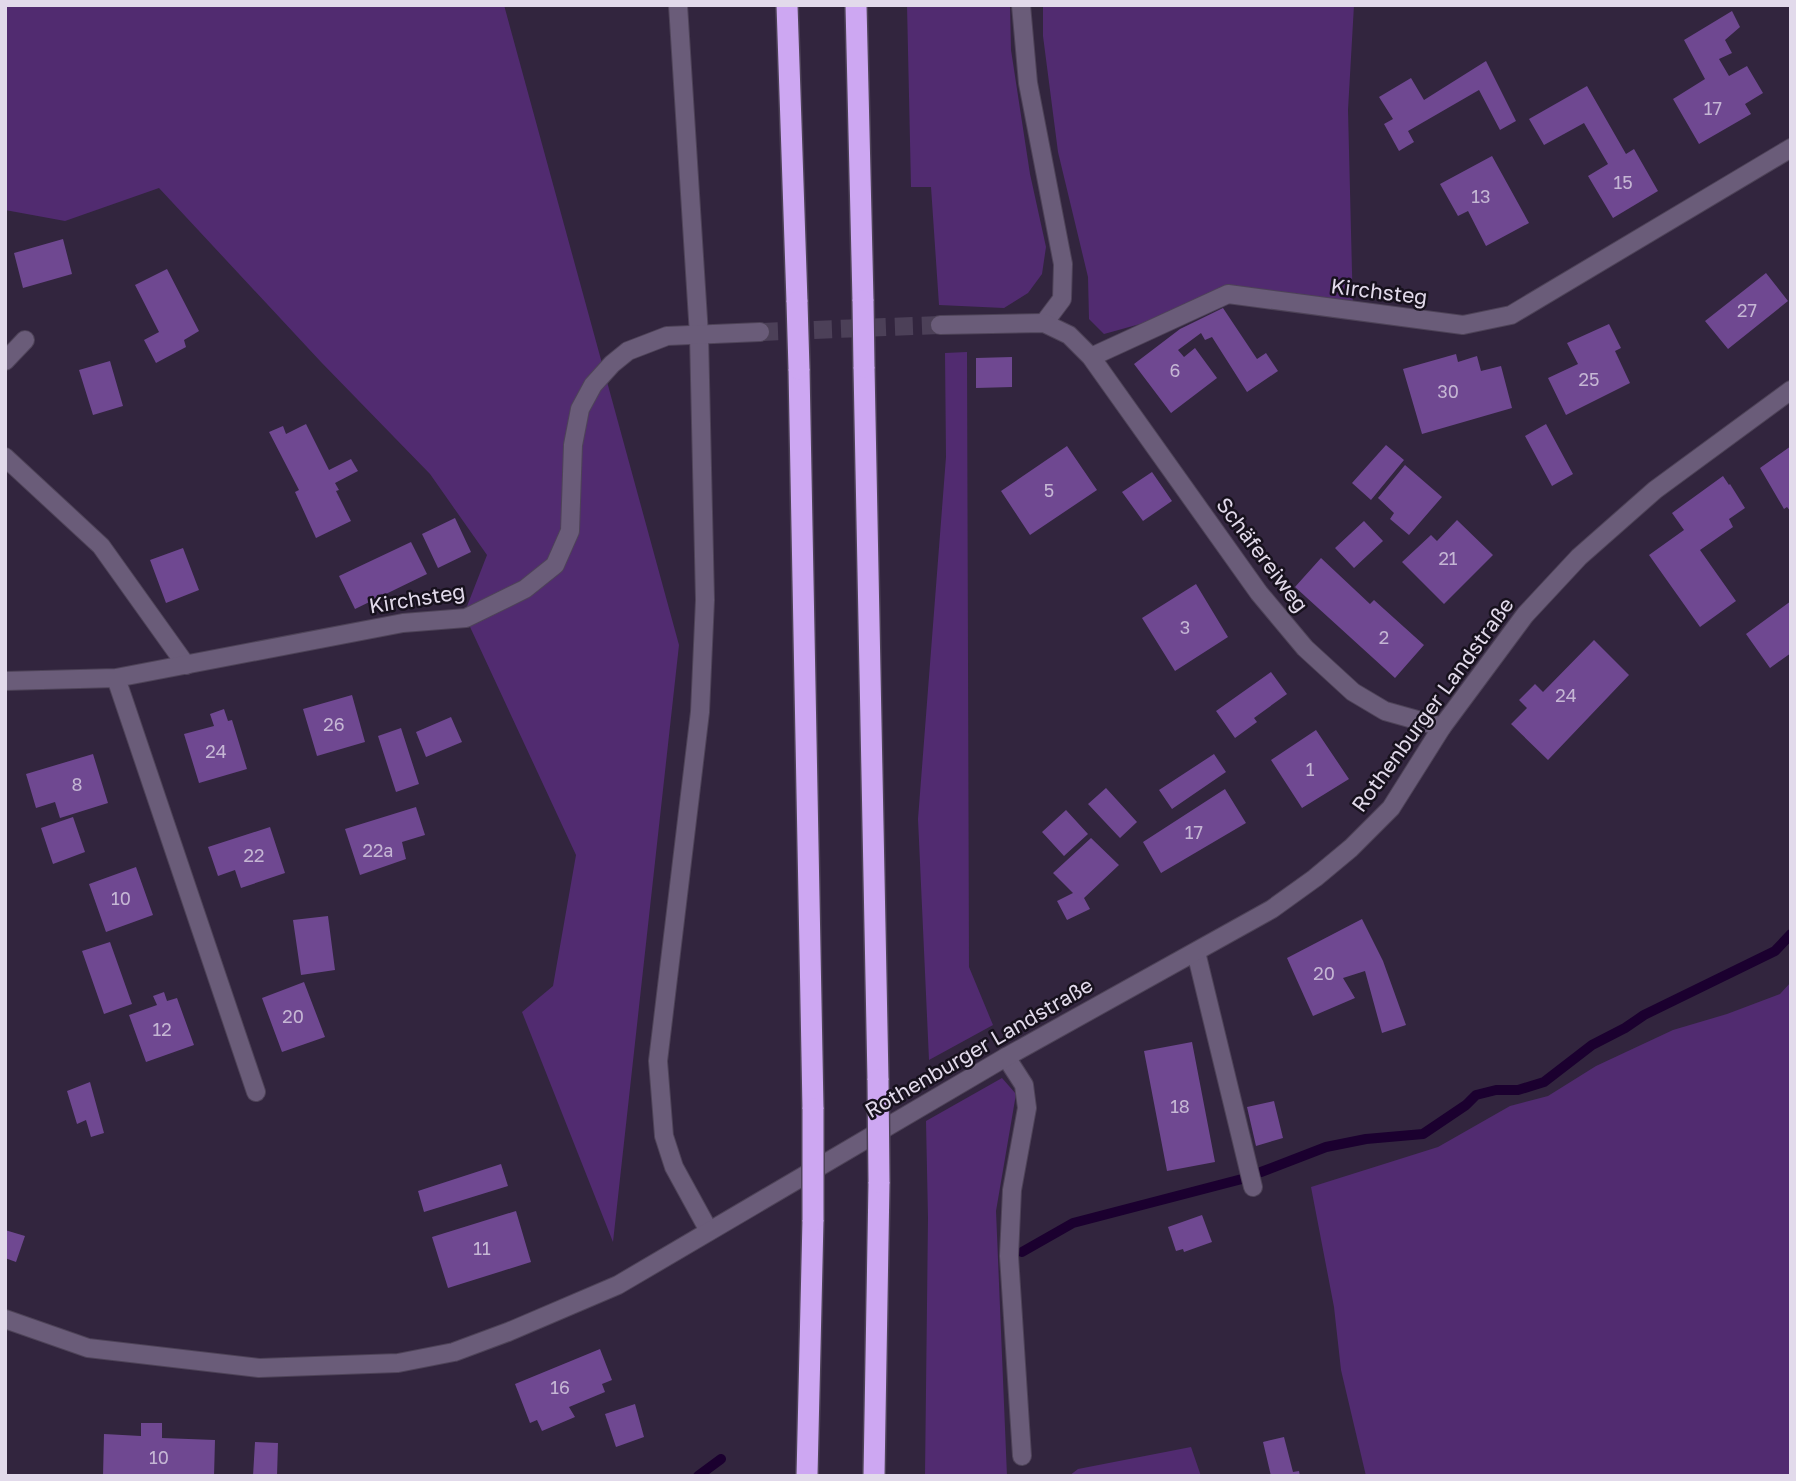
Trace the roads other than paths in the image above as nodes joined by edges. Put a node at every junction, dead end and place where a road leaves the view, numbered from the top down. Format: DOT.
graph roads {
  1 [pos="678,5"];
  2 [pos="787,5"];
  3 [pos="856,5"];
  4 [pos="1021,5"];
  5 [pos="1791,148"];
  6 [pos="1044,323"];
  7 [pos="940,325"];
  8 [pos="761,332"];
  9 [pos="699,335"];
  10 [pos="25,340"];
  11 [pos="1091,356"];
  12 [pos="5,361"];
  13 [pos="1791,390"];
  14 [pos="5,457"];
  15 [pos="186,665"];
  16 [pos="116,678"];
  17 [pos="5,681"];
  18 [pos="1442,727"];
  19 [pos="1196,952"];
  20 [pos="1006,1057"];
  21 [pos="256,1092"];
  22 [pos="1253,1187"];
  23 [pos="709,1231"];
  24 [pos="5,1319"];
  25 [pos="1022,1456"];
  26 [pos="807,1476"];
  27 [pos="874,1476"];
  1 -- 9 [label="street"];
  2 -- 26 [label="highway, bridge"];
  3 -- 27 [label="highway, bridge"];
  4 -- 6 [label="street"];
  5 -- 11 [label="street, Kirchsteg"];
  6 -- 7 [label="street"];
  6 -- 11 [label="street"];
  8 -- 9 [label="street, Kirchsteg"];
  9 -- 15 [label="street, Kirchsteg"];
  9 -- 23 [label="street"];
  10 -- 12 [label="street"];
  11 -- 18 [label="street, Schäfereiweg"];
  13 -- 18 [label="street, Rothenburger Landstraße"];
  14 -- 15 [label="street"];
  15 -- 16 [label="street, Kirchsteg"];
  16 -- 17 [label="street, Kirchsteg"];
  16 -- 21 [label="street"];
  18 -- 19 [label="street, Rothenburger Landstraße"];
  19 -- 20 [label="street, Rothenburger Landstraße"];
  19 -- 22 [label="street"];
  20 -- 23 [label="street, Rothenburger Landstraße"];
  20 -- 25 [label="street"];
  23 -- 24 [label="street, Rothenburger Landstraße"];
}
